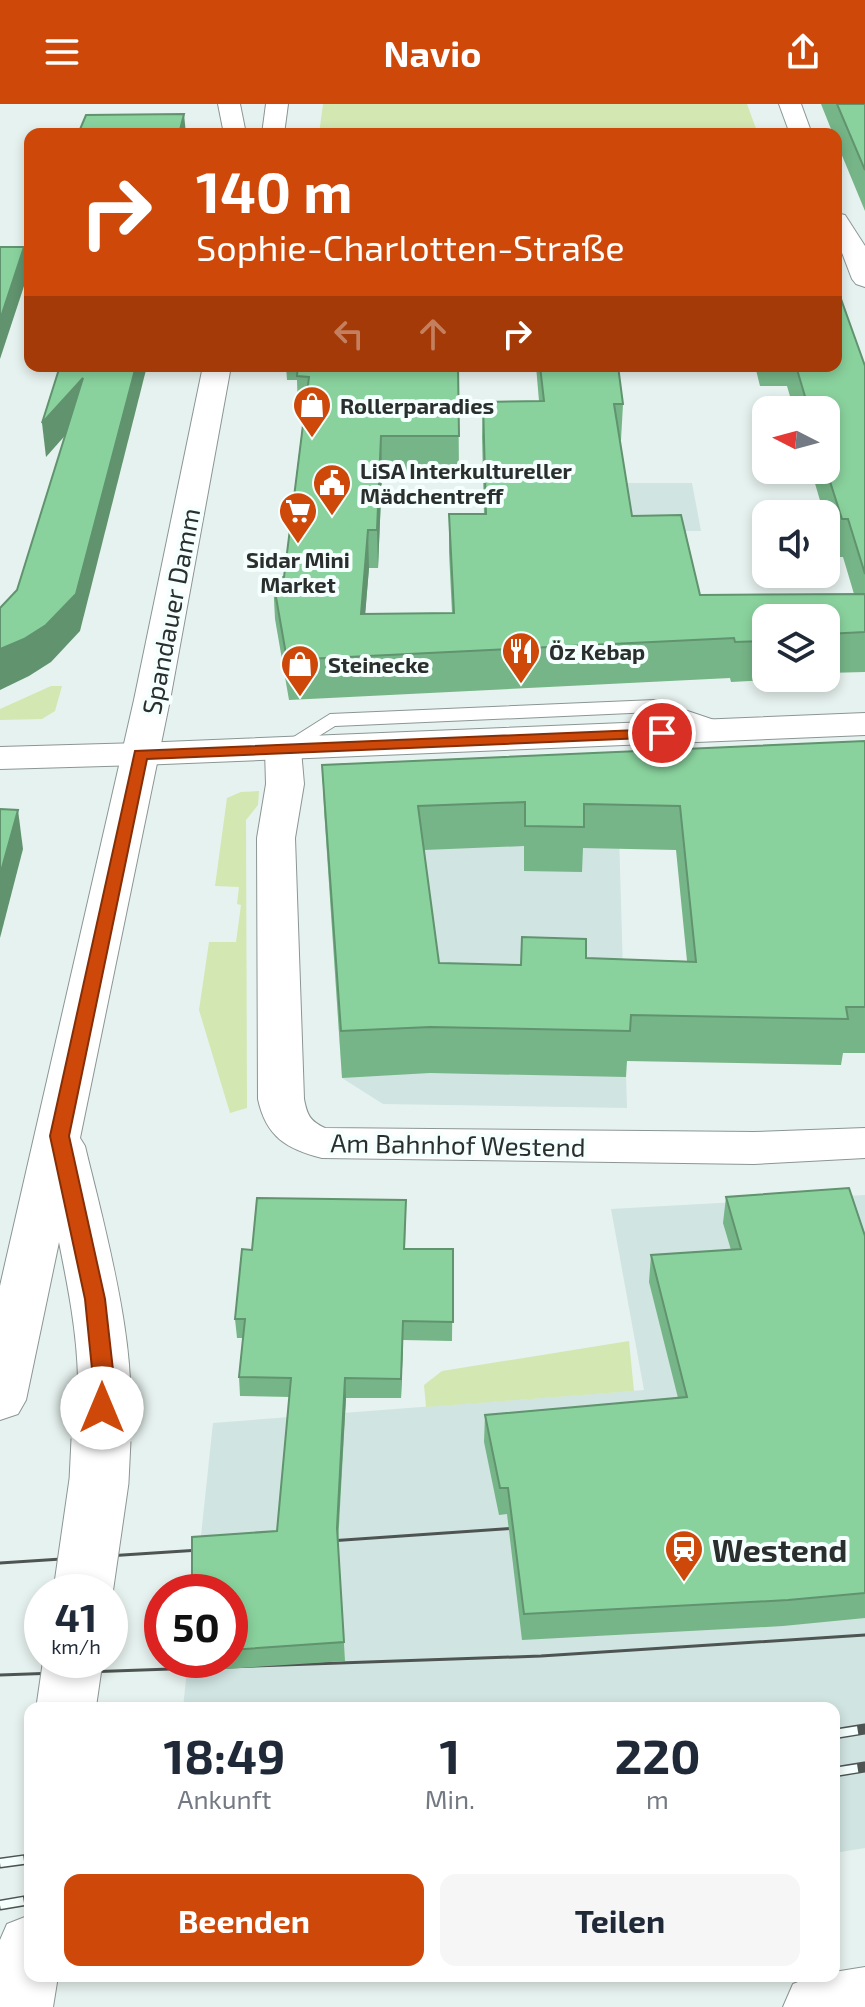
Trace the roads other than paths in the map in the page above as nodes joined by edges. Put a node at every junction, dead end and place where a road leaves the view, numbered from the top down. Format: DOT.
graph roads {
  1 [pos="229,104"];
  2 [pos="277,104"];
  3 [pos="790,104"];
  4 [pos="234,128"];
  5 [pos="274,128"];
  6 [pos="799,128"];
  7 [pos="844,225"];
  8 [pos="865,279"];
  9 [pos="216,372"];
  10 [pos="865,724"];
  11 [pos="283,750"];
  12 [pos="140,754"];
  13 [pos="0,758"];
  14 [pos="59,1136"];
  15 [pos="865,1143"];
  16 [pos="0,1400"];
  17 [pos="86,1574"];
  18 [pos="70,1678"];
  19 [pos="67,1702"];
  20 [pos="24,1982"];
  21 [pos="865,1999"];
  22 [pos="20,2007"];
  23 [pos="816,2007"];
  1 -- 4 [label="main road"];
  2 -- 5 [label="main road"];
  3 -- 6 [label="main road"];
  7 -- 8 [label="main road"];
  9 -- 12 [label="main road, Spandauer Damm"];
  10 -- 11 [label="main road"];
  11 -- 12 [label="main road"];
  11 -- 15 [label="main road, Am Bahnhof Westend"];
  12 -- 13 [label="main road"];
  12 -- 14 [label="main road, Spandauer Damm"];
  14 -- 16 [label="main road, Spandauer Damm"];
  14 -- 17 [label="main road, Spandauer Damm, bridge"];
  18 -- 19 [label="main road, bridge"];
  20 -- 22 [label="main road"];
  21 -- 23 [label="main road"];
}
